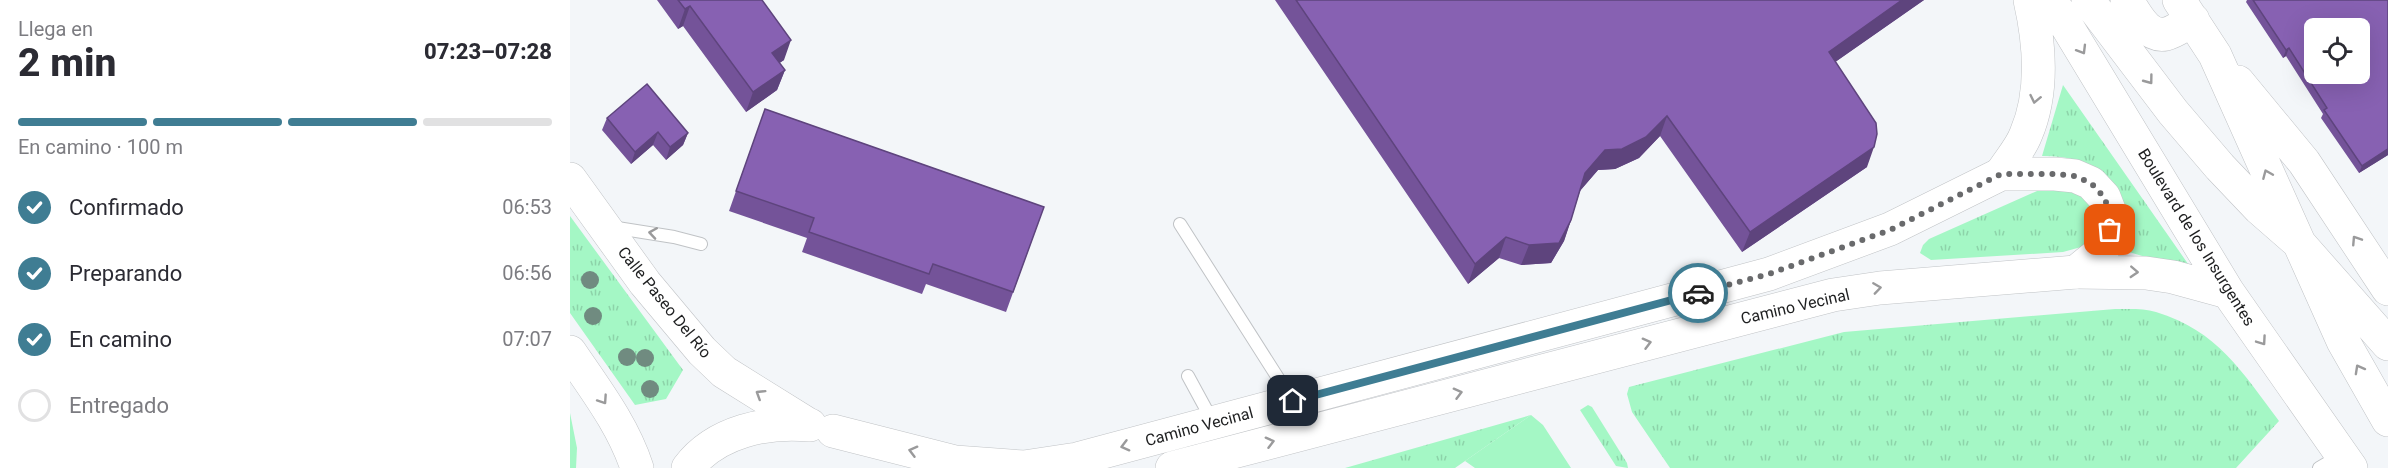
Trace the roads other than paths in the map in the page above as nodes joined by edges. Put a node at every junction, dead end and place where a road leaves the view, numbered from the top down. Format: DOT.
graph roads {
  1 [pos="2030,0"];
  2 [pos="2051,0"];
  3 [pos="2088,0"];
  4 [pos="2127,0"];
  5 [pos="2186,10"];
  6 [pos="2215,55"];
  7 [pos="2001,174"];
  8 [pos="570,179"];
  9 [pos="1180,224"];
  10 [pos="604,226"];
  11 [pos="2298,242"];
  12 [pos="701,243"];
  13 [pos="2076,272"];
  14 [pos="2388,289"];
  15 [pos="2228,292"];
  16 [pos="2388,344"];
  17 [pos="570,352"];
  18 [pos="1188,376"];
  19 [pos="1293,401"];
  20 [pos="2388,420"];
  21 [pos="821,428"];
  22 [pos="1220,438"];
  23 [pos="2337,464"];
  24 [pos="637,468"];
  25 [pos="688,468"];
  26 [pos="886,468"];
  27 [pos="1172,468"];
  1 -- 7 [label="main road, one-way"];
  2 -- 15 [label="main road, Boulevard de los Insurgentes, one-way"];
  3 -- 11 [label="main road, one-way"];
  4 -- 5 [label="main road"];
  5 -- 6 [label="main road"];
  11 -- 6 [label="main road, one-way"];
  14 -- 6 [label="main road, one-way"];
  7 -- 13 [label="main road"];
  7 -- 19 [label="main road, Camino Vecinal"];
  8 -- 10 [label="main road, Calle Paseo Del Río"];
  9 -- 19 [label="lane"];
  12 -- 10 [label="lane, one-way"];
  21 -- 10 [label="main road, Calle Paseo Del Río, one-way"];
  11 -- 16 [label="main road"];
  20 -- 11 [label="main road, one-way"];
  13 -- 15 [label="main road, Camino Vecinal, one-way"];
  22 -- 13 [label="main road, Camino Vecinal, one-way"];
  15 -- 23 [label="main road, Boulevard de los Insurgentes, one-way"];
  17 -- 24 [label="main road, one-way"];
  18 -- 22 [label="lane"];
  19 -- 22 [label="main road, Camino Vecinal"];
  22 -- 21 [label="main road, Camino Vecinal, one-way"];
  21 -- 25 [label="main road"];
  21 -- 26 [label="main road"];
  22 -- 27 [label="main road, Camino Vecinal"];
}
